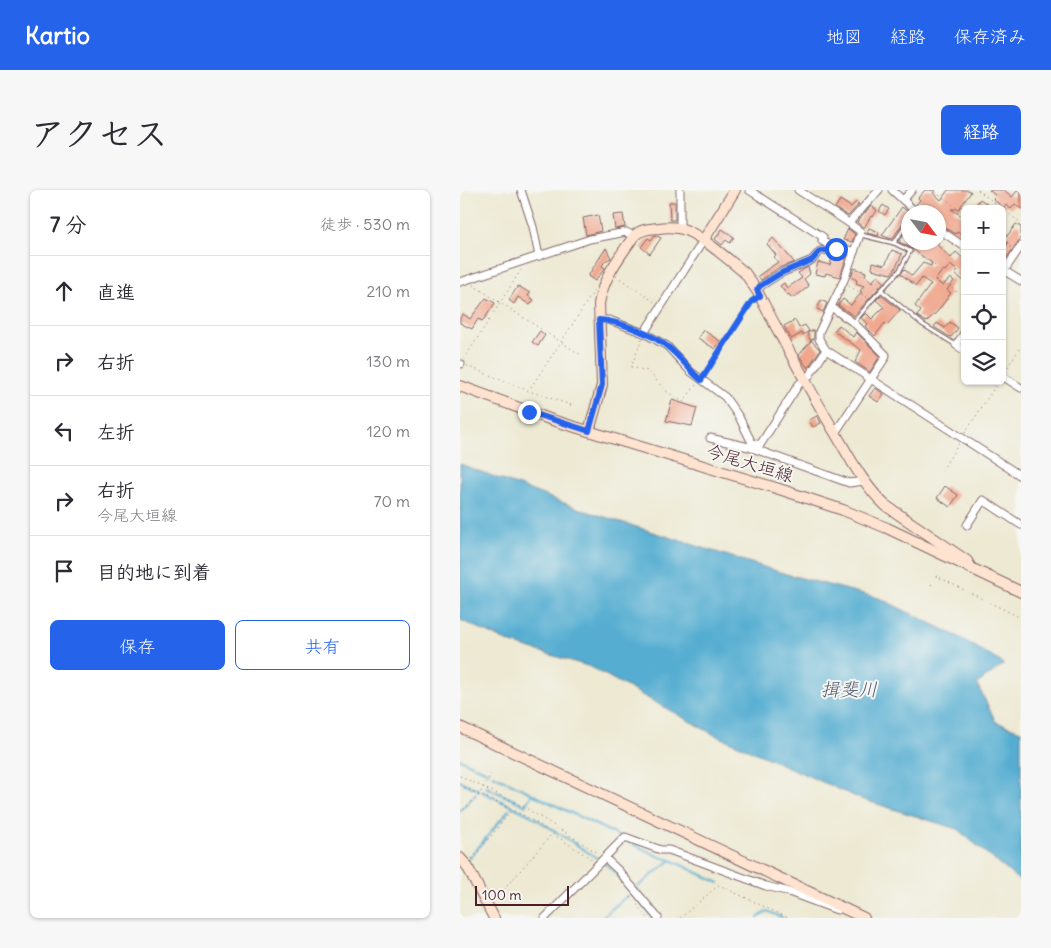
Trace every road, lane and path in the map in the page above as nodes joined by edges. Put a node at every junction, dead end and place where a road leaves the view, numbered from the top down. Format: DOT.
graph roads {
  1 [pos="521,190"];
  2 [pos="680,190"];
  3 [pos="735,190"];
  4 [pos="750,190"];
  5 [pos="798,190"];
  6 [pos="880,190"];
  7 [pos="892,190"];
  8 [pos="912,190"];
  9 [pos="931,190"];
  10 [pos="978,190"];
  11 [pos="903,200"];
  12 [pos="908,205"];
  13 [pos="961,212"];
  14 [pos="849,223"];
  15 [pos="1021,223"];
  16 [pos="680,228"];
  17 [pos="901,232"];
  18 [pos="946,234"];
  19 [pos="860,235"];
  20 [pos="634,236"];
  21 [pos="703,241"];
  22 [pos="894,243"];
  23 [pos="1006,243"];
  24 [pos="961,244"];
  25 [pos="1019,248"];
  26 [pos="836,249"];
  27 [pos="910,251"];
  28 [pos="854,252"];
  29 [pos="539,256"];
  30 [pos="523,261"];
  31 [pos="1006,267"];
  32 [pos="610,272"];
  33 [pos="1006,273"];
  34 [pos="844,280"];
  35 [pos="464,281"];
  36 [pos="1021,281"];
  37 [pos="881,290"];
  38 [pos="601,291"];
  39 [pos="759,293"];
  40 [pos="961,295"];
  41 [pos="872,300"];
  42 [pos="499,303"];
  43 [pos="661,306"];
  44 [pos="831,307"];
  45 [pos="599,320"];
  46 [pos="854,323"];
  47 [pos="644,334"];
  48 [pos="961,338"];
  49 [pos="561,342"];
  50 [pos="956,345"];
  51 [pos="1021,346"];
  52 [pos="961,348"];
  53 [pos="826,350"];
  54 [pos="581,355"];
  55 [pos="460,364"];
  56 [pos="1006,370"];
  57 [pos="871,379"];
  58 [pos="1006,379"];
  59 [pos="701,380"];
  60 [pos="804,381"];
  61 [pos="995,385"];
  62 [pos="460,386"];
  63 [pos="531,387"];
  64 [pos="1021,388"];
  65 [pos="572,404"];
  66 [pos="589,431"];
  67 [pos="835,433"];
  68 [pos="710,438"];
  69 [pos="962,438"];
  70 [pos="942,470"];
  71 [pos="1021,476"];
  72 [pos="864,482"];
  73 [pos="967,525"];
  74 [pos="1021,525"];
  75 [pos="971,568"];
  76 [pos="931,585"];
  77 [pos="1021,592"];
  78 [pos="1021,618"];
  79 [pos="460,727"];
  80 [pos="491,774"];
  81 [pos="460,776"];
  82 [pos="460,785"];
  83 [pos="483,787"];
  84 [pos="479,794"];
  85 [pos="512,810"];
  86 [pos="460,813"];
  87 [pos="553,834"];
  88 [pos="602,861"];
  89 [pos="463,863"];
  90 [pos="632,897"];
  91 [pos="488,907"];
  92 [pos="849,911"];
  93 [pos="494,918"];
  94 [pos="545,918"];
  95 [pos="648,918"];
  96 [pos="658,918"];
  97 [pos="680,918"];
  98 [pos="788,918"];
  99 [pos="864,918"];
  1 -- 29 [label="street"];
  2 -- 16 [label="street"];
  3 -- 21 [label="street"];
  4 -- 26 [label="street"];
  5 -- 14 [label="street"];
  6 -- 14 [label="street"];
  7 -- 11 [label="street"];
  8 -- 11 [label="street"];
  9 -- 13 [label="path"];
  10 -- 15 [label="path"];
  11 -- 12 [label="street"];
  14 -- 19 [label="street"];
  16 -- 20 [label="street"];
  16 -- 21 [label="street"];
  17 -- 22 [label="lane"];
  18 -- 24 [label="street"];
  19 -- 22 [label="lane"];
  19 -- 28 [label="street"];
  20 -- 29 [label="street"];
  20 -- 32 [label="street"];
  21 -- 39 [label="street"];
  21 -- 43 [label="street"];
  22 -- 27 [label="lane"];
  23 -- 25 [label="path"];
  25 -- 31 [label="street"];
  26 -- 28 [label="street"];
  26 -- 39 [label="street"];
  27 -- 37 [label="lane"];
  27 -- 40 [label="path"];
  28 -- 34 [label="street"];
  29 -- 30 [label="street"];
  30 -- 35 [label="street"];
  30 -- 42 [label="path"];
  32 -- 38 [label="street"];
  32 -- 43 [label="path"];
  33 -- 36 [label="street"];
  34 -- 41 [label="path"];
  34 -- 44 [label="street"];
  35 -- 42 [label="path"];
  37 -- 41 [label="lane"];
  37 -- 50 [label="lane"];
  38 -- 45 [label="street"];
  38 -- 49 [label="path"];
  39 -- 59 [label="path"];
  39 -- 60 [label="street"];
  41 -- 46 [label="lane"];
  42 -- 49 [label="path"];
  42 -- 55 [label="path"];
  43 -- 47 [label="street"];
  44 -- 46 [label="street"];
  44 -- 53 [label="street"];
  45 -- 47 [label="street"];
  45 -- 66 [label="street"];
  46 -- 57 [label="street"];
  47 -- 59 [label="street"];
  47 -- 59 [label="path"];
  48 -- 50 [label="street"];
  49 -- 54 [label="path"];
  49 -- 63 [label="path"];
  50 -- 52 [label="street"];
  51 -- 56 [label="path"];
  53 -- 57 [label="street"];
  53 -- 60 [label="street"];
  55 -- 65 [label="path"];
  57 -- 67 [label="street"];
  57 -- 69 [label="street"];
  58 -- 64 [label="street"];
  59 -- 60 [label="street"];
  60 -- 67 [label="street"];
  61 -- 69 [label="path"];
  62 -- 66 [label="street, 今尾大垣線"];
  66 -- 75 [label="street, 今尾大垣線"];
  67 -- 72 [label="street"];
  68 -- 72 [label="street"];
  69 -- 70 [label="path"];
  69 -- 71 [label="street"];
  72 -- 75 [label="street"];
  73 -- 74 [label="street"];
  75 -- 77 [label="street, 今尾大垣線"];
  76 -- 78 [label="path"];
  79 -- 92 [label="street"];
  80 -- 83 [label="path"];
  81 -- 83 [label="path"];
  82 -- 84 [label="path"];
  83 -- 84 [label="path"];
  83 -- 88 [label="path"];
  84 -- 85 [label="path"];
  84 -- 86 [label="path"];
  85 -- 87 [label="path"];
  85 -- 89 [label="path"];
  87 -- 88 [label="path"];
  87 -- 91 [label="path"];
  88 -- 92 [label="street"];
  88 -- 94 [label="street"];
  88 -- 96 [label="street"];
  89 -- 91 [label="street"];
  90 -- 95 [label="path"];
  91 -- 93 [label="street"];
  92 -- 99 [label="street"];
  97 -- 98 [label="path"];
}
